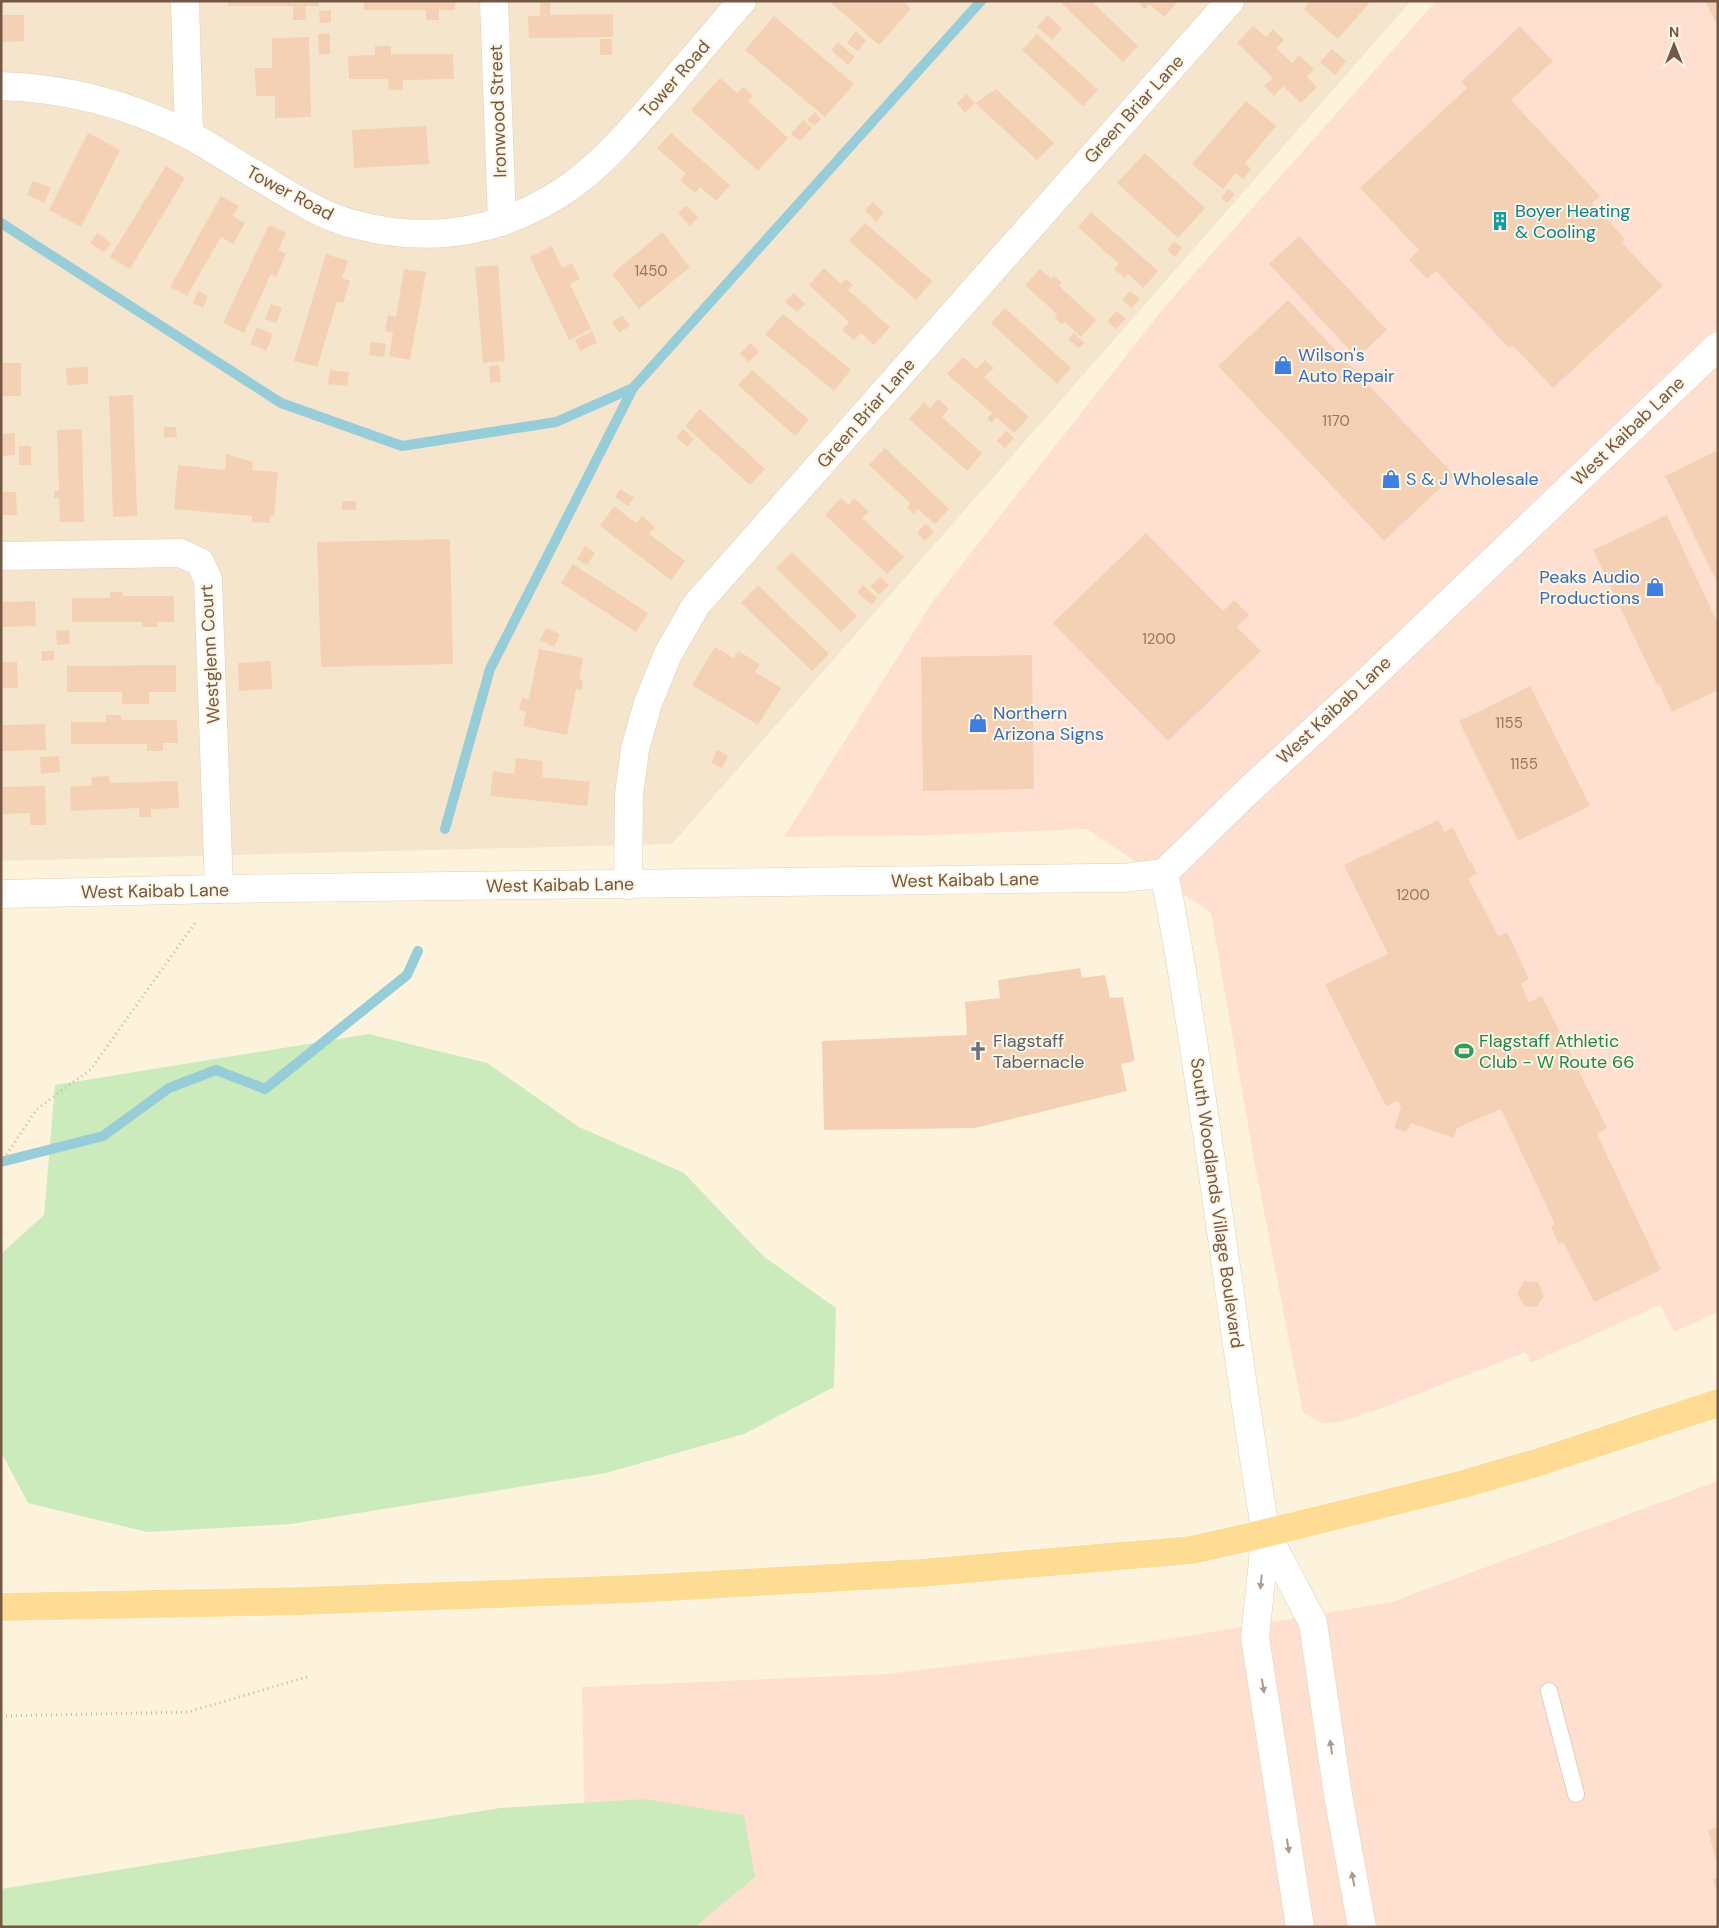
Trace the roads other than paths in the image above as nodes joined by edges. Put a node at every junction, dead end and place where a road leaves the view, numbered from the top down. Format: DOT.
graph roads {
  1 [pos="185,1"];
  2 [pos="494,1"];
  3 [pos="742,1"];
  4 [pos="1230,1"];
  5 [pos="1,86"];
  6 [pos="189,135"];
  7 [pos="502,222"];
  8 [pos="1718,346"];
  9 [pos="1,556"];
  10 [pos="1164,873"];
  11 [pos="628,885"];
  12 [pos="219,889"];
  13 [pos="1,894"];
  14 [pos="1718,1403"];
  15 [pos="1266,1533"];
  16 [pos="1,1607"];
  17 [pos="1548,1691"];
  18 [pos="1576,1794"];
  19 [pos="1300,1927"];
  20 [pos="1362,1927"];
  1 -- 6 [label="street"];
  2 -- 7 [label="street, Ironwood Street"];
  3 -- 7 [label="street, Tower Road"];
  4 -- 11 [label="street, Green Briar Lane"];
  5 -- 6 [label="street, Tower Road"];
  6 -- 7 [label="street, Tower Road"];
  8 -- 10 [label="street, West Kaibab Lane"];
  9 -- 12 [label="street, Westglenn Court"];
  10 -- 11 [label="street, West Kaibab Lane"];
  10 -- 15 [label="street, South Woodlands Village Boulevard"];
  11 -- 12 [label="street, West Kaibab Lane"];
  12 -- 13 [label="street, West Kaibab Lane"];
  14 -- 15 [label="main road"];
  15 -- 16 [label="main road"];
  15 -- 19 [label="street, South Woodlands Village Boulevard, one-way"];
  20 -- 15 [label="street, South Woodlands Village Boulevard, one-way"];
  17 -- 18 [label="lane"];
}
